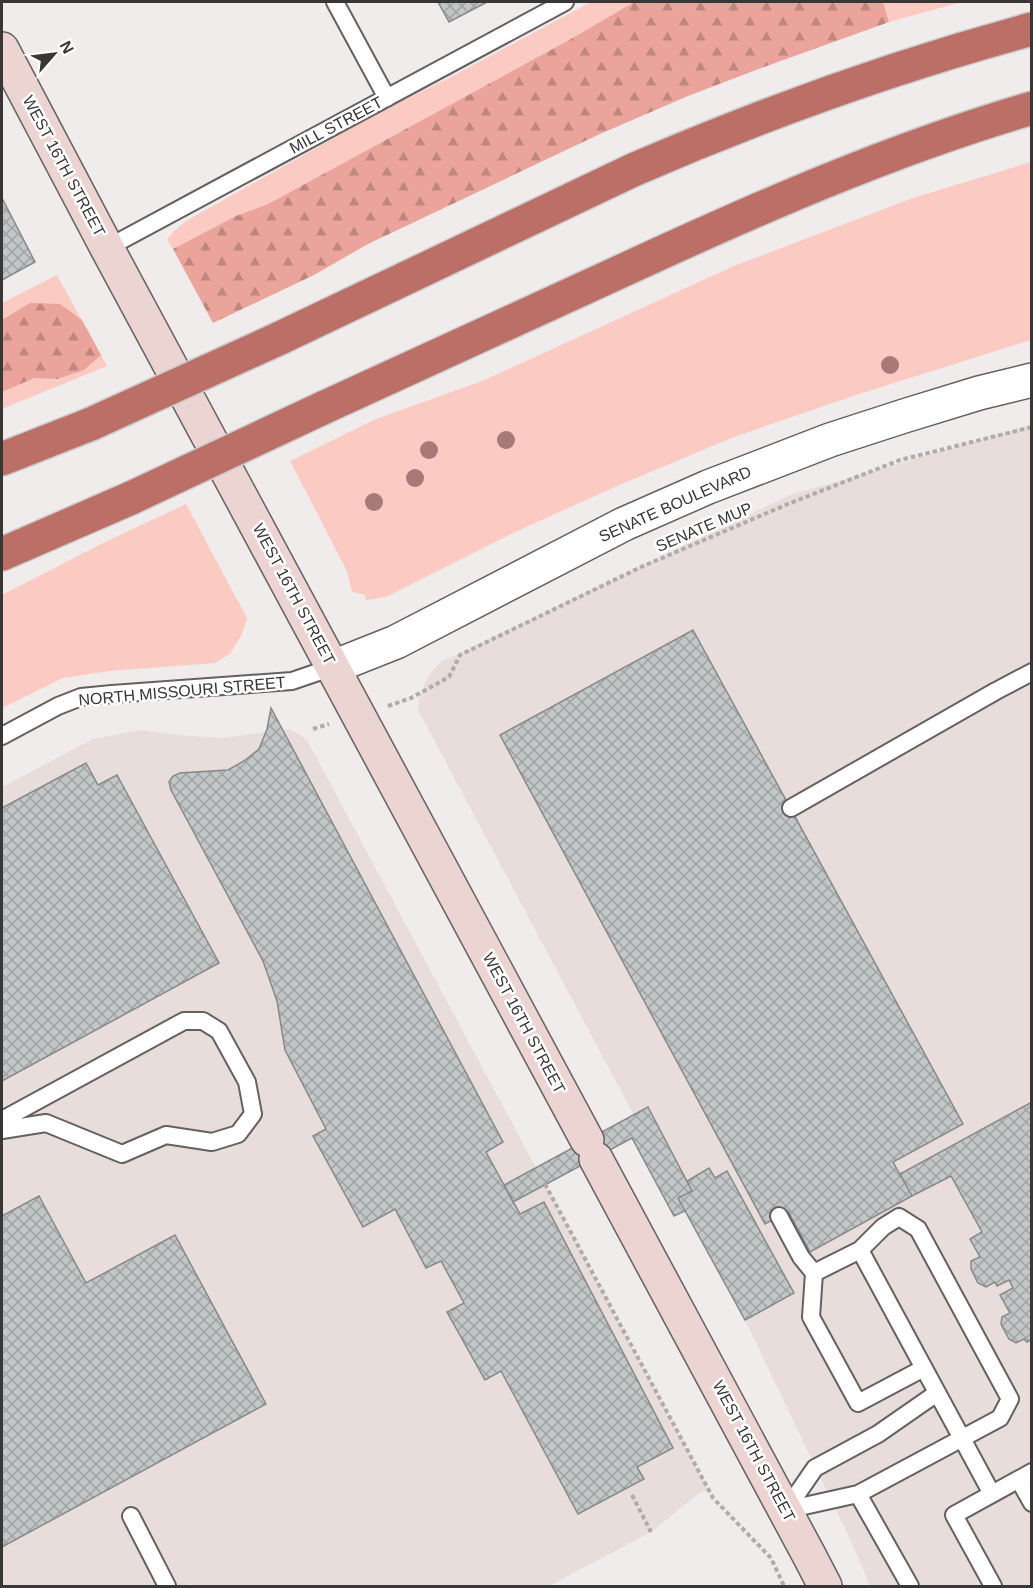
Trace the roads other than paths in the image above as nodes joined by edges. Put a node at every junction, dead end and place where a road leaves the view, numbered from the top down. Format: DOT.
graph roads {
  1 [pos="335,2"];
  2 [pos="565,2"];
  3 [pos="1032,29"];
  4 [pos="2,49"];
  5 [pos="387,98"];
  6 [pos="1032,108"];
  7 [pos="107,248"];
  8 [pos="1032,380"];
  9 [pos="44,444"];
  10 [pos="2,459"];
  11 [pos="2,464"];
  12 [pos="123,502"];
  13 [pos="2,554"];
  14 [pos="2,575"];
  15 [pos="333,667"];
  16 [pos="1032,672"];
  17 [pos="2,736"];
  18 [pos="791,808"];
  19 [pos="2,1120"];
  20 [pos="2,1130"];
  21 [pos="779,1216"];
  22 [pos="860,1250"];
  23 [pos="814,1273"];
  24 [pos="924,1368"];
  25 [pos="937,1393"];
  26 [pos="961,1438"];
  27 [pos="1025,1476"];
  28 [pos="858,1494"];
  29 [pos="992,1494"];
  30 [pos="1032,1503"];
  31 [pos="786,1510"];
  32 [pos="131,1516"];
  33 [pos="167,1587"];
  34 [pos="825,1587"];
  35 [pos="910,1587"];
  36 [pos="993,1587"];
  1 -- 5 [label="lane"];
  2 -- 5 [label="lane, MILL STREET"];
  3 -- 9 [label="highway, bridge"];
  4 -- 7 [label="main road, WEST 16TH STREET"];
  5 -- 7 [label="lane, MILL STREET"];
  6 -- 12 [label="highway, bridge"];
  7 -- 15 [label="main road, WEST 16TH STREET"];
  8 -- 15 [label="street, SENATE BOULEVARD"];
  9 -- 10 [label="highway"];
  9 -- 11 [label="highway"];
  12 -- 13 [label="highway"];
  12 -- 14 [label="highway"];
  15 -- 17 [label="lane, NORTH MISSOURI STREET"];
  15 -- 31 [label="main road, WEST 16TH STREET"];
  16 -- 18 [label="lane"];
  19 -- 20 [label="lane"];
  21 -- 23 [label="lane"];
  22 -- 23 [label="lane"];
  22 -- 24 [label="lane"];
  22 -- 26 [label="lane"];
  23 -- 24 [label="lane"];
  24 -- 25 [label="lane"];
  25 -- 26 [label="lane"];
  25 -- 31 [label="lane"];
  26 -- 28 [label="lane"];
  26 -- 29 [label="lane"];
  27 -- 29 [label="lane"];
  27 -- 30 [label="lane"];
  28 -- 31 [label="lane"];
  28 -- 35 [label="lane"];
  29 -- 36 [label="lane"];
  31 -- 34 [label="main road, WEST 16TH STREET"];
  32 -- 33 [label="lane"];
}
